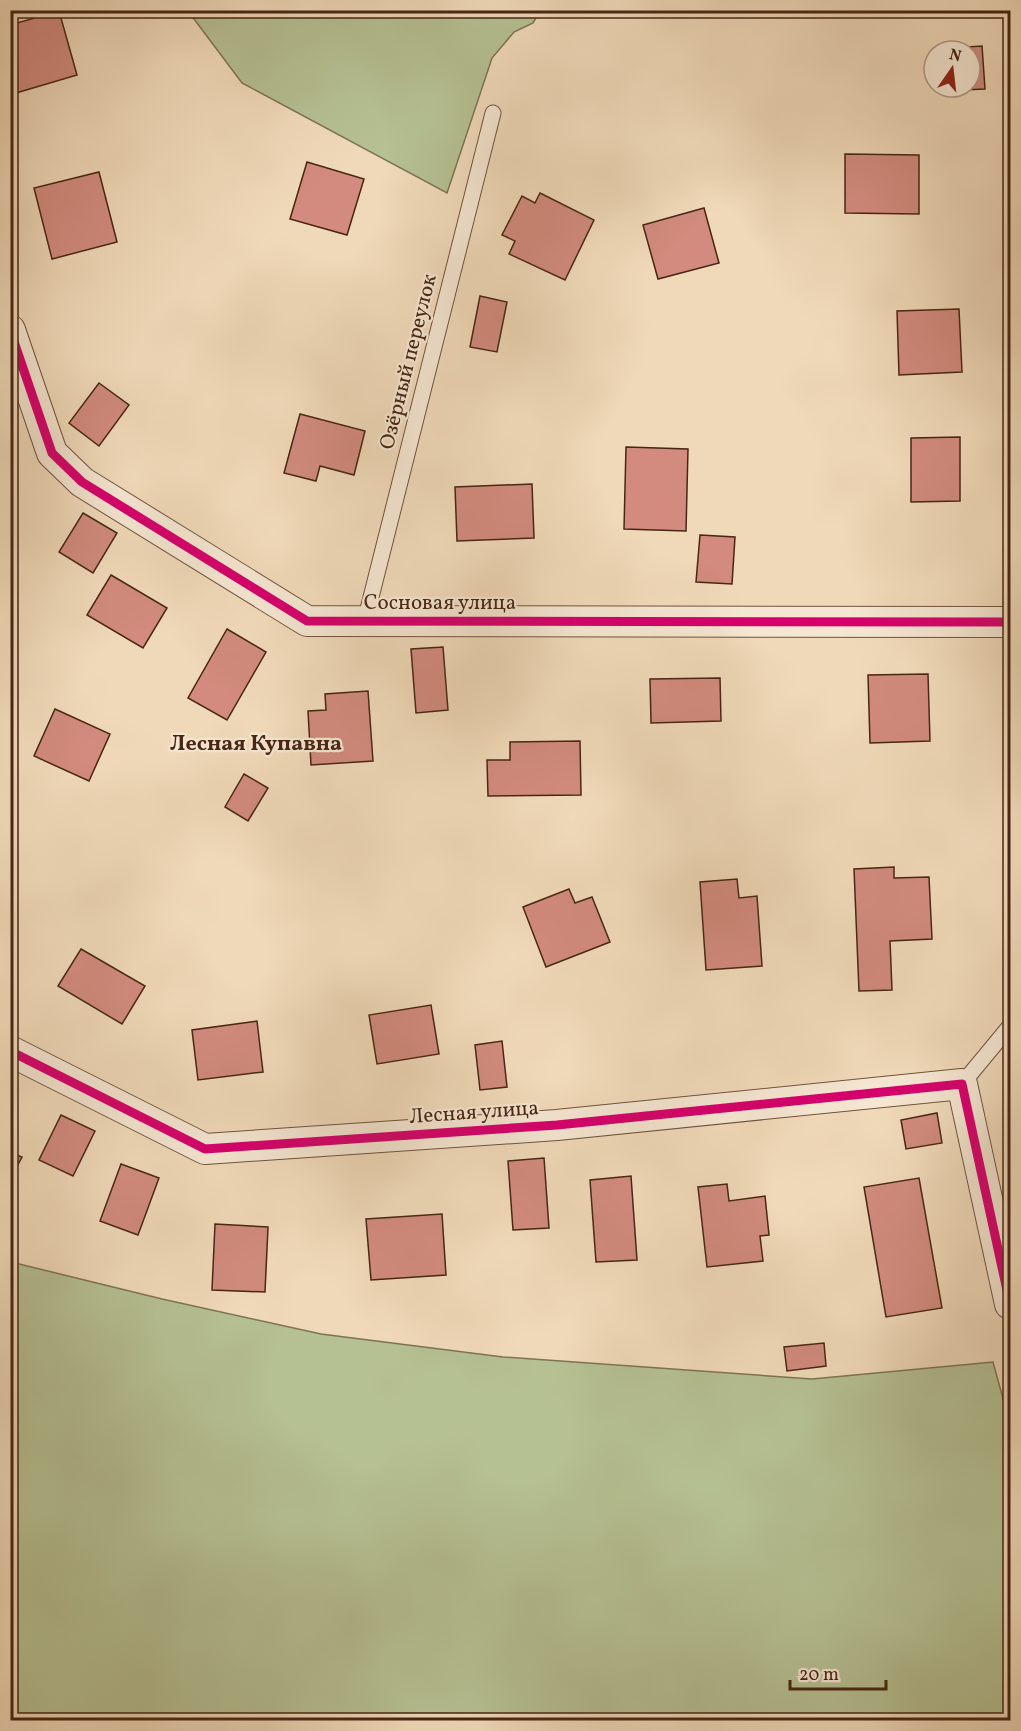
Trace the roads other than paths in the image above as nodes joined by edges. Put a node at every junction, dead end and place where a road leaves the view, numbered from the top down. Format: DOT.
graph roads {
  1 [pos="493,113"];
  2 [pos="10,330"];
  3 [pos="365,621"];
  4 [pos="1011,622"];
  5 [pos="1011,1026"];
  6 [pos="10,1051"];
  7 [pos="962,1084"];
  8 [pos="1011,1304"];
  1 -- 3 [label="lane, Озёрный переулок"];
  2 -- 3 [label="street, Сосновая улица"];
  3 -- 4 [label="street, Сосновая улица"];
  5 -- 7 [label="lane"];
  6 -- 7 [label="street, Лесная улица"];
  7 -- 8 [label="street"];
}
